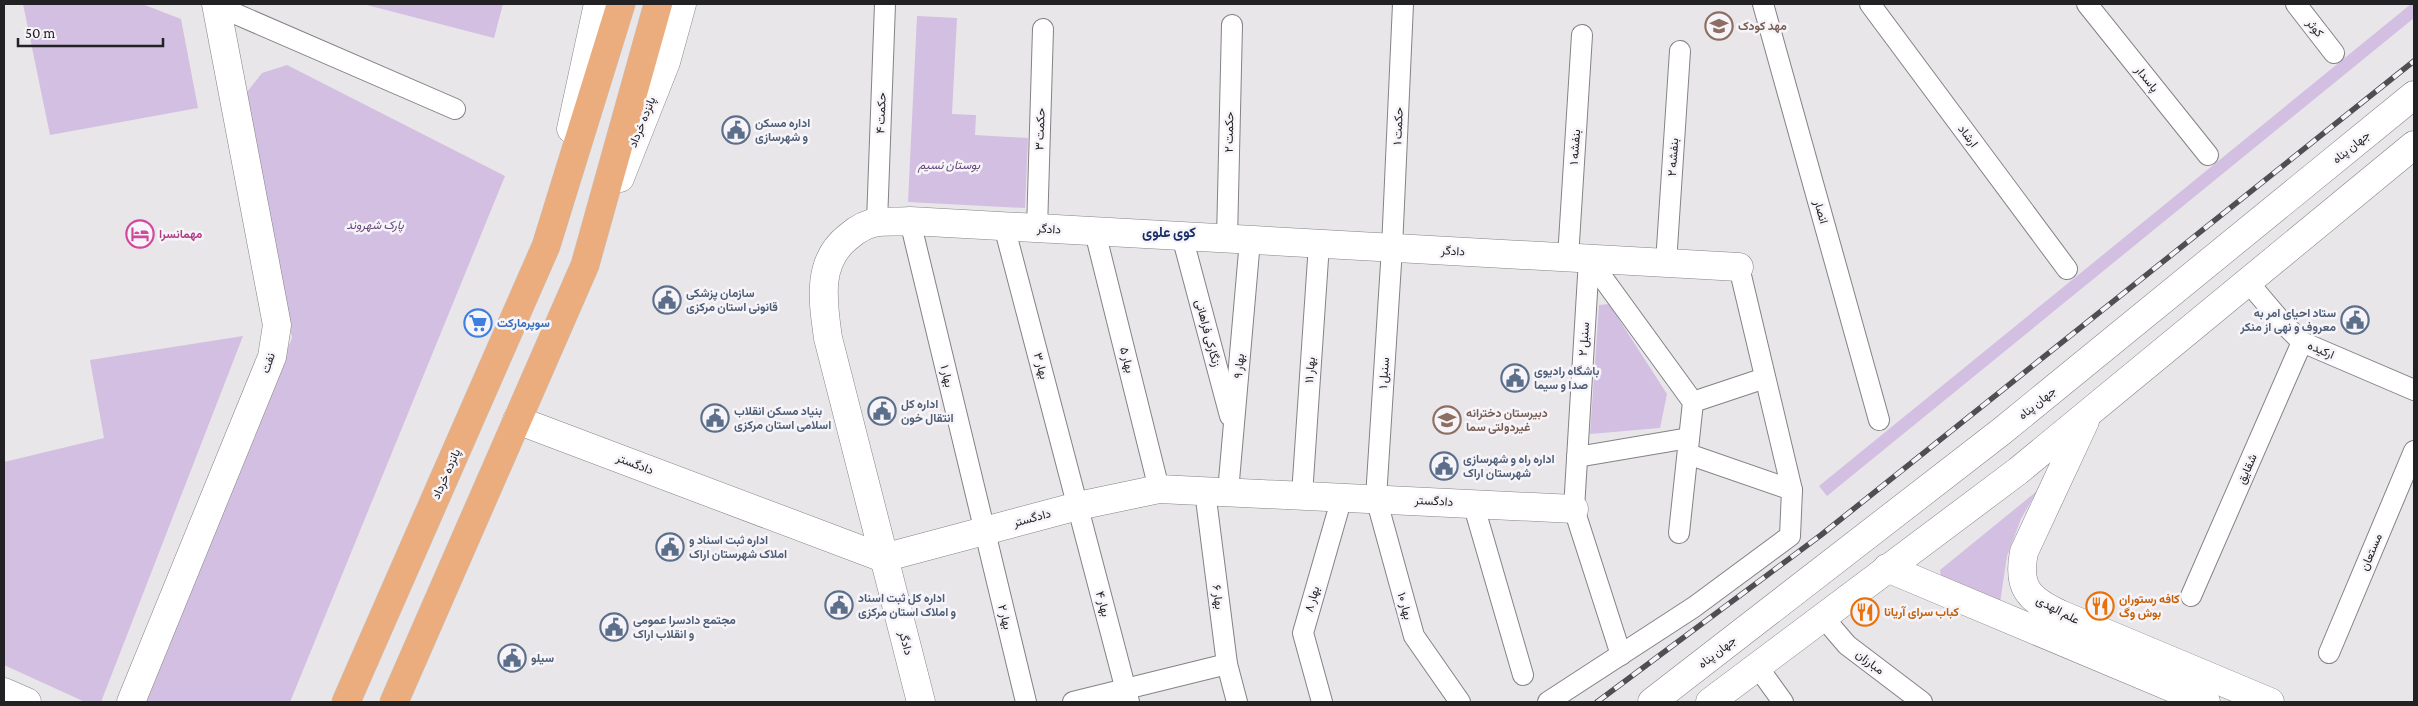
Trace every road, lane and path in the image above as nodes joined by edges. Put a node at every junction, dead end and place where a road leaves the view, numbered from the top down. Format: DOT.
graph roads {
  1 [pos="215,4"];
  2 [pos="598,4"];
  3 [pos="621,4"];
  4 [pos="658,4"];
  5 [pos="682,4"];
  6 [pos="885,4"];
  7 [pos="1403,4"];
  8 [pos="1763,4"];
  9 [pos="1870,4"];
  10 [pos="2087,4"];
  11 [pos="2296,4"];
  12 [pos="1232,25"];
  13 [pos="1043,29"];
  14 [pos="1582,35"];
  15 [pos="1680,51"];
  16 [pos="2334,52"];
  17 [pos="2414,95"];
  18 [pos="455,109"];
  19 [pos="2414,145"];
  20 [pos="2208,155"];
  21 [pos="910,221"];
  22 [pos="877,222"];
  23 [pos="1004,226"];
  24 [pos="1037,228"];
  25 [pos="1095,232"];
  26 [pos="1182,236"];
  27 [pos="1238,239"];
  28 [pos="1319,244"];
  29 [pos="546,246"];
  30 [pos="1392,248"];
  31 [pos="1579,258"];
  32 [pos="1666,263"];
  33 [pos="584,265"];
  34 [pos="1739,267"];
  35 [pos="2067,269"];
  36 [pos="2248,282"];
  37 [pos="2302,342"];
  38 [pos="1765,378"];
  39 [pos="2414,389"];
  40 [pos="1693,402"];
  41 [pos="2088,413"];
  42 [pos="517,420"];
  43 [pos="1879,420"];
  44 [pos="1233,430"];
  45 [pos="1689,446"];
  46 [pos="2414,451"];
  47 [pos="1577,457"];
  48 [pos="1159,490"];
  49 [pos="1792,490"];
  50 [pos="1217,492"];
  51 [pos="1302,495"];
  52 [pos="1342,497"];
  53 [pos="1376,498"];
  54 [pos="1473,503"];
  55 [pos="1078,506"];
  56 [pos="1574,509"];
  57 [pos="984,531"];
  58 [pos="1679,533"];
  59 [pos="884,558"];
  60 [pos="1887,568"];
  61 [pos="2029,594"];
  62 [pos="2191,596"];
  63 [pos="1823,617"];
  64 [pos="2018,623"];
  65 [pos="2329,653"];
  66 [pos="1621,655"];
  67 [pos="1226,664"];
  68 [pos="1757,666"];
  69 [pos="1523,675"];
  70 [pos="4,692"];
  71 [pos="1127,696"];
  72 [pos="27,702"];
  73 [pos="131,702"];
  74 [pos="346,702"];
  75 [pos="394,702"];
  76 [pos="921,702"];
  77 [pos="1026,702"];
  78 [pos="1074,702"];
  79 [pos="1237,702"];
  80 [pos="1322,702"];
  81 [pos="1460,702"];
  82 [pos="1548,702"];
  83 [pos="1652,702"];
  84 [pos="1710,702"];
  85 [pos="1783,702"];
  86 [pos="1922,702"];
  87 [pos="2206,702"];
  88 [pos="2270,702"];
  1 -- 18 [label="street"];
  1 -- 73 [label="street, نفت"];
  2 -- 29 [label="street, پانزده خرداد"];
  3 -- 29 [label="main road, پانزده خرداد"];
  4 -- 33 [label="main road, پانزده خرداد"];
  5 -- 33 [label="street, پانزده خرداد"];
  6 -- 22 [label="street, حکمت ۴"];
  7 -- 30 [label="street, حکمت ۱"];
  8 -- 43 [label="street, انصار"];
  9 -- 35 [label="street, ارشاد"];
  10 -- 20 [label="street, پاسدار"];
  11 -- 16 [label="street, کوثر"];
  12 -- 27 [label="street, حکمت ۲"];
  13 -- 24 [label="street, حکمت ۳"];
  14 -- 31 [label="street, بنفشه ۱"];
  15 -- 32 [label="street, بنفشه ۲"];
  17 -- 83 [label="street, جهان پناه"];
  19 -- 36 [label="street"];
  21 -- 22 [label="street, دادگر"];
  21 -- 23 [label="street, دادگر"];
  21 -- 57 [label="street, بهار ۱"];
  22 -- 59 [label="street, دادگر"];
  23 -- 24 [label="street, دادگر"];
  23 -- 55 [label="street, بهار ۳"];
  24 -- 25 [label="street, دادگر"];
  25 -- 26 [label="street, دادگر"];
  25 -- 48 [label="street, بهار ۵"];
  26 -- 27 [label="street, دادگر"];
  26 -- 44 [label="street, زنگارکی فراهانی"];
  27 -- 28 [label="street, دادگر"];
  27 -- 44 [label="street, بهار ۹"];
  28 -- 30 [label="street, دادگر"];
  28 -- 51 [label="street, بهار ۱۱"];
  29 -- 74 [label="main road, پانزده خرداد"];
  30 -- 31 [label="street, دادگر"];
  30 -- 53 [label="street, سنبل ۱"];
  31 -- 32 [label="street, دادگر"];
  31 -- 40 [label="street"];
  31 -- 47 [label="street, سنبل ۲"];
  32 -- 34 [label="street, دادگر"];
  33 -- 42 [label="main road, پانزده خرداد"];
  34 -- 38 [label="street"];
  36 -- 37 [label="street, ارکیده"];
  36 -- 41 [label="street"];
  37 -- 39 [label="street, ارکیده"];
  37 -- 62 [label="street, شقایق"];
  38 -- 40 [label="street"];
  38 -- 49 [label="street"];
  40 -- 45 [label="street"];
  41 -- 60 [label="street"];
  41 -- 61 [label="street, علم الهدی"];
  42 -- 59 [label="street, دادگستر"];
  42 -- 75 [label="main road, پانزده خرداد"];
  44 -- 50 [label="street, بهار ۹"];
  45 -- 47 [label="street"];
  45 -- 49 [label="street"];
  45 -- 58 [label="street"];
  46 -- 65 [label="street, مستعان"];
  47 -- 56 [label="street, سنبل ۲"];
  48 -- 50 [label="street, دادگستر"];
  48 -- 55 [label="street, دادگستر"];
  49 -- 66 [label="street"];
  50 -- 51 [label="street, دادگستر"];
  50 -- 67 [label="street, بهار ۶"];
  51 -- 52 [label="street, دادگستر"];
  52 -- 53 [label="street, دادگستر"];
  52 -- 80 [label="street, بهار ۸"];
  53 -- 54 [label="street, دادگستر"];
  53 -- 81 [label="street, بهار ۱۰"];
  54 -- 56 [label="street, دادگستر"];
  54 -- 69 [label="street"];
  55 -- 57 [label="street, دادگستر"];
  55 -- 71 [label="street, بهار ۴"];
  56 -- 66 [label="street"];
  57 -- 59 [label="street, دادگستر"];
  57 -- 77 [label="street, بهار ۲"];
  59 -- 76 [label="street, دادگر"];
  60 -- 63 [label="street"];
  60 -- 64 [label="street, علم الهدی"];
  61 -- 64 [label="street"];
  61 -- 88 [label="street, علم الهدی"];
  63 -- 68 [label="street"];
  63 -- 86 [label="street, مبارزان"];
  64 -- 87 [label="street, علم الهدی"];
  66 -- 82 [label="street"];
  67 -- 71 [label="street"];
  67 -- 79 [label="street, بهار ۶"];
  68 -- 84 [label="street"];
  68 -- 85 [label="street"];
  70 -- 72 [label="street"];
  71 -- 78 [label="street"];
}
